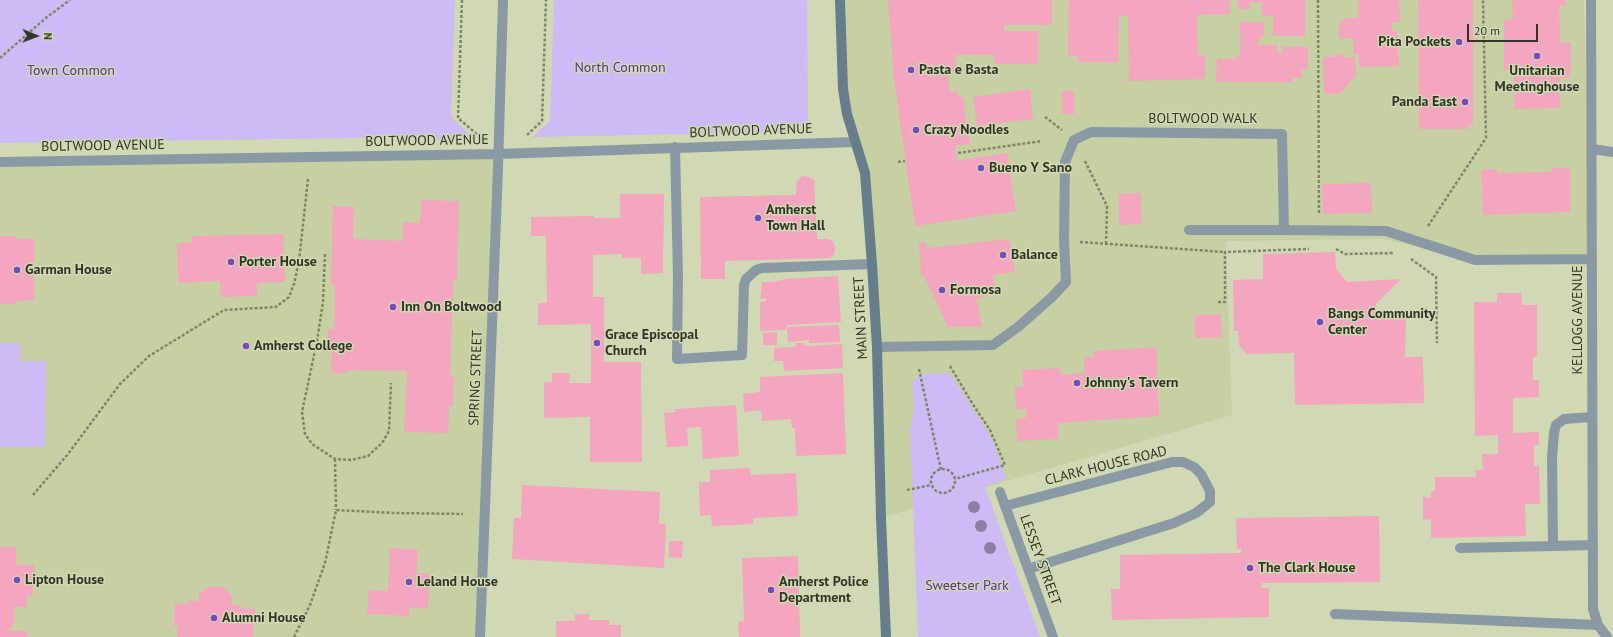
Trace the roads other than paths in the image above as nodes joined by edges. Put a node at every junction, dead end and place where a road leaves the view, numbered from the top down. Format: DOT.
graph roads {
  1 [pos="503,0"];
  2 [pos="840,0"];
  3 [pos="1591,0"];
  4 [pos="855,142"];
  5 [pos="675,147"];
  6 [pos="1592,149"];
  7 [pos="1613,152"];
  8 [pos="498,154"];
  9 [pos="0,162"];
  10 [pos="1189,230"];
  11 [pos="1284,230"];
  12 [pos="1592,259"];
  13 [pos="872,264"];
  14 [pos="877,347"];
  15 [pos="1592,417"];
  16 [pos="1000,492"];
  17 [pos="1005,506"];
  18 [pos="1592,545"];
  19 [pos="1553,546"];
  20 [pos="1460,548"];
  21 [pos="1028,569"];
  22 [pos="1335,614"];
  23 [pos="1598,625"];
  24 [pos="480,637"];
  25 [pos="886,637"];
  26 [pos="1053,637"];
  27 [pos="1607,637"];
  1 -- 8 [label="street, SPRING STREET"];
  2 -- 4 [label="main road, MAIN STREET"];
  3 -- 6 [label="street, KELLOGG AVENUE"];
  4 -- 5 [label="street, BOLTWOOD AVENUE"];
  4 -- 13 [label="main road, MAIN STREET"];
  5 -- 8 [label="street, BOLTWOOD AVENUE"];
  5 -- 13 [label="street"];
  6 -- 7 [label="street"];
  6 -- 12 [label="street, KELLOGG AVENUE"];
  8 -- 9 [label="street, BOLTWOOD AVENUE"];
  8 -- 24 [label="street, SPRING STREET"];
  10 -- 11 [label="street"];
  11 -- 12 [label="street"];
  11 -- 14 [label="street, BOLTWOOD WALK"];
  12 -- 15 [label="street, KELLOGG AVENUE"];
  13 -- 14 [label="main road, MAIN STREET"];
  14 -- 25 [label="main road, MAIN STREET"];
  15 -- 18 [label="street, KELLOGG AVENUE"];
  15 -- 19 [label="street"];
  16 -- 17 [label="street, LESSEY STREET"];
  17 -- 21 [label="street, LESSEY STREET"];
  17 -- 21 [label="street, CLARK HOUSE ROAD"];
  18 -- 19 [label="street"];
  18 -- 23 [label="street, KELLOGG AVENUE"];
  19 -- 20 [label="street"];
  21 -- 26 [label="street, LESSEY STREET"];
  22 -- 23 [label="street"];
  23 -- 27 [label="street, KELLOGG AVENUE"];
}
